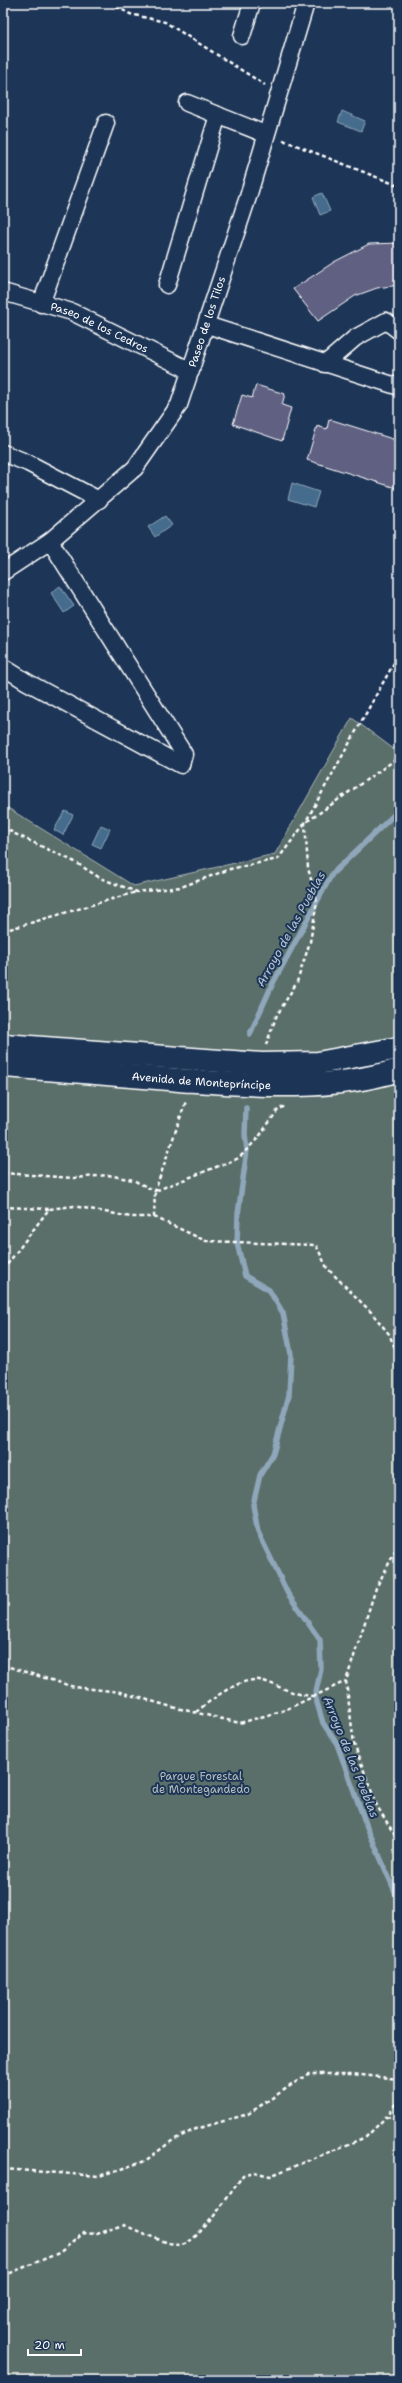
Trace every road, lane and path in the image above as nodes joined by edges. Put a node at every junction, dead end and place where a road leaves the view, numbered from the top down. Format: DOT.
graph roads {
  1 [pos="110,3"];
  2 [pos="252,3"];
  3 [pos="306,3"];
  4 [pos="242,36"];
  5 [pos="279,94"];
  6 [pos="186,103"];
  7 [pos="218,115"];
  8 [pos="106,123"];
  9 [pos="265,134"];
  10 [pos="399,186"];
  11 [pos="167,285"];
  12 [pos="3,292"];
  13 [pos="41,304"];
  14 [pos="207,325"];
  15 [pos="399,331"];
  16 [pos="325,364"];
  17 [pos="191,371"];
  18 [pos="399,387"];
  19 [pos="3,454"];
  20 [pos="99,500"];
  21 [pos="50,541"];
  22 [pos="3,572"];
  23 [pos="399,654"];
  24 [pos="3,668"];
  25 [pos="399,757"];
  26 [pos="305,823"];
  27 [pos="3,826"];
  28 [pos="137,892"];
  29 [pos="3,932"];
  30 [pos="3,1045"];
  31 [pos="399,1048"];
  32 [pos="263,1051"];
  33 [pos="3,1066"];
  34 [pos="399,1070"];
  35 [pos="188,1096"];
  36 [pos="289,1103"];
  37 [pos="3,1173"];
  38 [pos="155,1191"];
  39 [pos="3,1207"];
  40 [pos="49,1209"];
  41 [pos="154,1217"];
  42 [pos="3,1270"];
  43 [pos="399,1357"];
  44 [pos="399,1544"];
  45 [pos="3,1665"];
  46 [pos="346,1681"];
  47 [pos="315,1696"];
  48 [pos="195,1712"];
  49 [pos="399,1842"];
  50 [pos="399,2079"];
  51 [pos="399,2099"];
  52 [pos="387,2116"];
  53 [pos="399,2119"];
  54 [pos="3,2169"];
  55 [pos="3,2276"];
  1 -- 5 [label="path"];
  2 -- 4 [label="street"];
  3 -- 5 [label="street, Paseo de los Tilos"];
  5 -- 9 [label="street, Paseo de los Tilos"];
  6 -- 7 [label="street"];
  7 -- 9 [label="street"];
  7 -- 11 [label="street"];
  8 -- 13 [label="street"];
  9 -- 10 [label="path"];
  9 -- 14 [label="street, Paseo de los Tilos"];
  12 -- 13 [label="street, Paseo de los Cedros"];
  13 -- 17 [label="street, Paseo de los Cedros"];
  14 -- 16 [label="street"];
  14 -- 17 [label="street, Paseo de los Tilos"];
  15 -- 16 [label="street"];
  16 -- 18 [label="street"];
  17 -- 20 [label="street, Paseo de los Tilos"];
  19 -- 20 [label="street"];
  20 -- 21 [label="street, Paseo de los Tilos"];
  21 -- 22 [label="street, Paseo de los Tilos"];
  21 -- 24 [label="street"];
  23 -- 26 [label="path"];
  25 -- 26 [label="path"];
  26 -- 28 [label="path"];
  26 -- 32 [label="path"];
  27 -- 28 [label="path"];
  28 -- 29 [label="path"];
  30 -- 31 [label="street, Avenida de Montepríncipe"];
  33 -- 34 [label="street, Avenida de Montepríncipe"];
  35 -- 38 [label="path"];
  36 -- 38 [label="path"];
  37 -- 38 [label="path"];
  38 -- 41 [label="path"];
  39 -- 40 [label="path"];
  40 -- 41 [label="path"];
  40 -- 42 [label="path"];
  41 -- 43 [label="path"];
  44 -- 46 [label="path"];
  45 -- 48 [label="path"];
  46 -- 47 [label="path"];
  46 -- 49 [label="path"];
  47 -- 48 [label="path"];
  47 -- 48 [label="path"];
  50 -- 54 [label="path"];
  51 -- 52 [label="path"];
  52 -- 53 [label="path"];
  52 -- 55 [label="path"];
}
